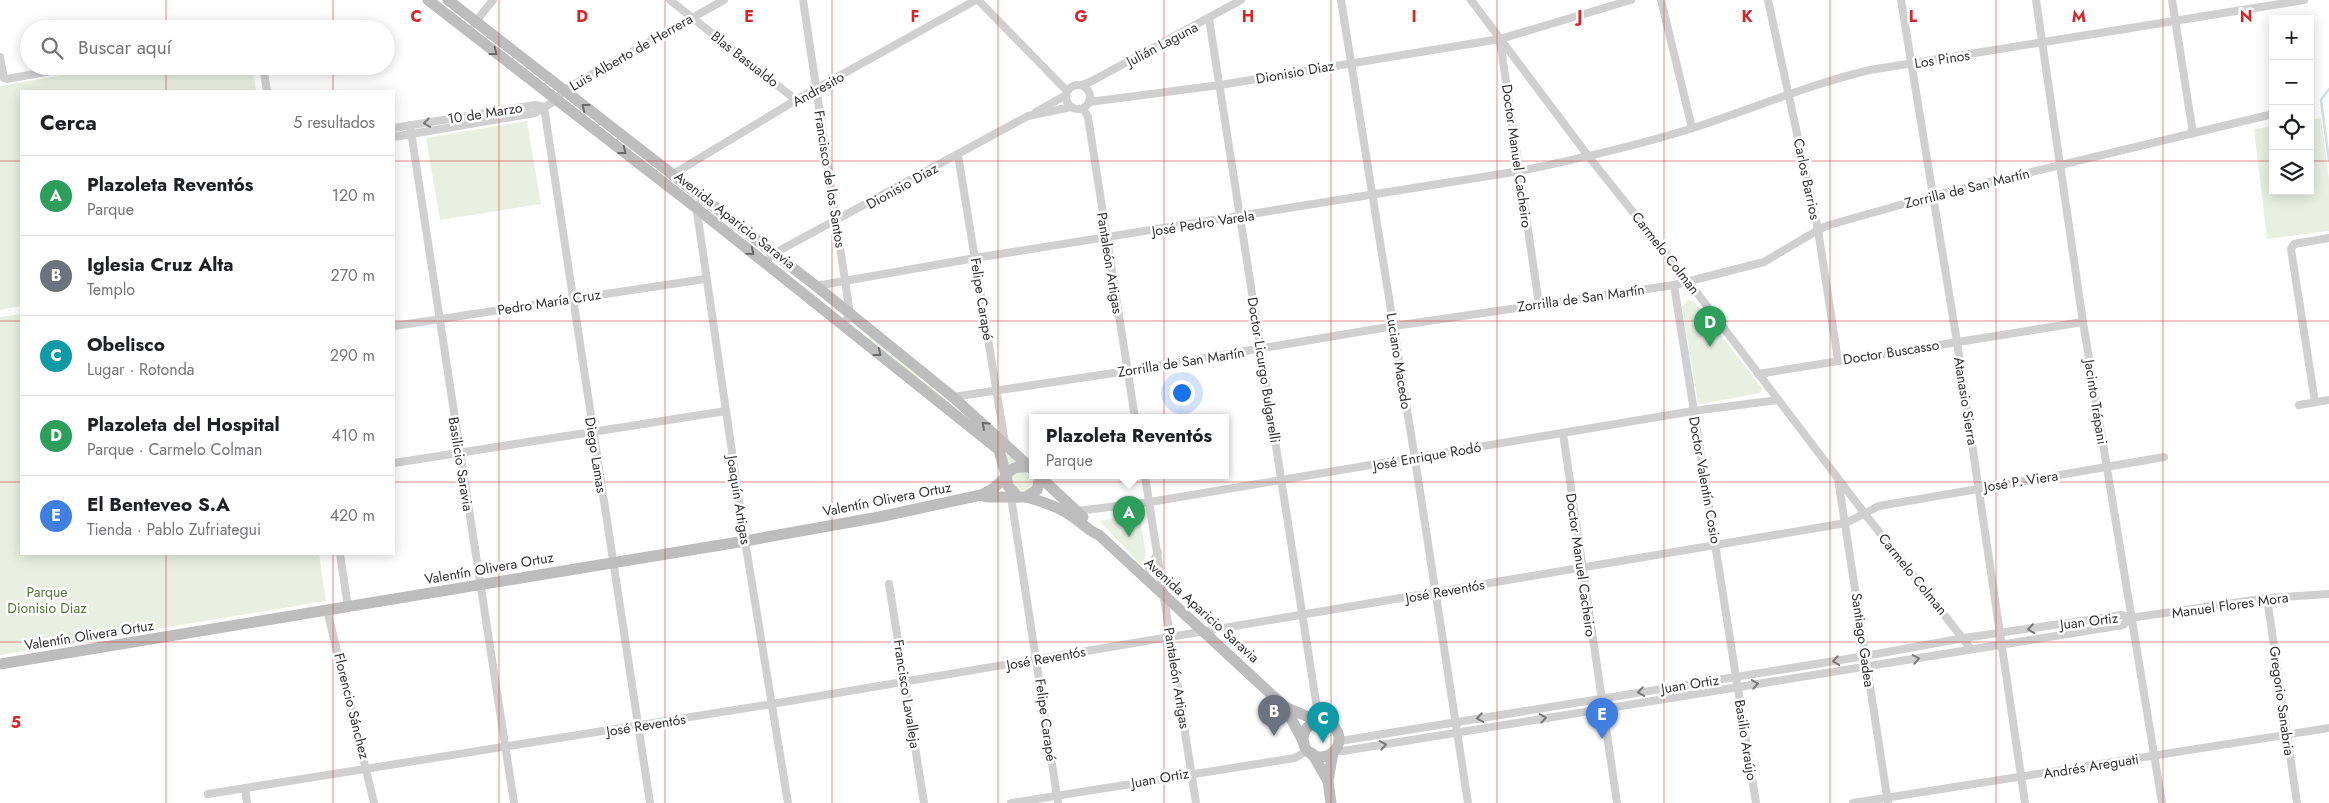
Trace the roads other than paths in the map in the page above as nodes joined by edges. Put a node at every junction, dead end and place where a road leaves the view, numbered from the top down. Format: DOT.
graph roads {
  1 [pos="428,0"];
  2 [pos="448,0"];
  3 [pos="493,0"];
  4 [pos="670,0"];
  5 [pos="724,0"];
  6 [pos="803,0"];
  7 [pos="977,0"];
  8 [pos="1241,0"];
  9 [pos="1341,0"];
  10 [pos="1471,0"];
  11 [pos="1631,0"];
  12 [pos="1661,0"];
  13 [pos="1768,0"];
  14 [pos="1900,0"];
  15 [pos="2036,0"];
  16 [pos="2172,0"];
  17 [pos="2304,0"];
  18 [pos="692,18"];
  19 [pos="1208,19"];
  20 [pos="2175,21"];
  21 [pos="476,22"];
  22 [pos="469,32"];
  23 [pos="1500,39"];
  24 [pos="2043,42"];
  25 [pos="0,57"];
  26 [pos="1352,62"];
  27 [pos="1911,64"];
  28 [pos="29,75"];
  29 [pos="265,75"];
  30 [pos="1082,85"];
  31 [pos="1220,85"];
  32 [pos="268,90"];
  33 [pos="564,90"];
  34 [pos="817,91"];
  35 [pos="1067,93"];
  36 [pos="1789,95"];
  37 [pos="556,100"];
  38 [pos="796,100"];
  39 [pos="1086,105"];
  40 [pos="544,107"];
  41 [pos="1071,107"];
  42 [pos="2269,115"];
  43 [pos="1028,116"];
  44 [pos="410,125"];
  45 [pos="395,128"];
  46 [pos="1692,128"];
  47 [pos="2191,134"];
  48 [pos="412,135"];
  49 [pos="395,137"];
  50 [pos="958,155"];
  51 [pos="1589,157"];
  52 [pos="2062,165"];
  53 [pos="1520,171"];
  54 [pos="672,174"];
  55 [pos="664,184"];
  56 [pos="1373,195"];
  57 [pos="1932,196"];
  58 [pos="698,202"];
  59 [pos="1240,217"];
  60 [pos="836,222"];
  61 [pos="1818,230"];
  62 [pos="1106,237"];
  63 [pos="2329,238"];
  64 [pos="773,254"];
  65 [pos="976,258"];
  66 [pos="765,264"];
  67 [pos="705,279"];
  68 [pos="846,281"];
  69 [pos="1688,281"];
  70 [pos="1674,284"];
  71 [pos="816,286"];
  72 [pos="573,299"];
  73 [pos="1539,304"];
  74 [pos="850,314"];
  75 [pos="440,319"];
  76 [pos="2083,322"];
  77 [pos="843,325"];
  78 [pos="395,326"];
  79 [pos="1394,326"];
  80 [pos="1957,342"];
  81 [pos="1261,349"];
  82 [pos="1838,360"];
  83 [pos="1127,371"];
  84 [pos="1758,374"];
  85 [pos="997,392"];
  86 [pos="953,397"];
  87 [pos="1778,400"];
  88 [pos="2329,400"];
  89 [pos="2315,402"];
  90 [pos="2300,405"];
  91 [pos="726,411"];
  92 [pos="1693,411"];
  93 [pos="1134,414"];
  94 [pos="592,432"];
  95 [pos="1562,432"];
  96 [pos="1004,443"];
  97 [pos="460,453"];
  98 [pos="2164,457"];
  99 [pos="1415,459"];
  100 [pos="395,463"];
  101 [pos="1029,467"];
  102 [pos="2107,467"];
  103 [pos="1029,471"];
  104 [pos="1006,476"];
  105 [pos="1837,476"];
  106 [pos="1036,479"];
  107 [pos="1042,479"];
  108 [pos="1146,479"];
  109 [pos="1282,480"];
  110 [pos="1980,488"];
  111 [pos="981,495"];
  112 [pos="1018,497"];
  113 [pos="1150,502"];
  114 [pos="1879,506"];
  115 [pos="1077,511"];
  116 [pos="1865,514"];
  117 [pos="1846,523"];
  118 [pos="1099,535"];
  119 [pos="745,540"];
  120 [pos="1716,545"];
  121 [pos="1158,552"];
  122 [pos="340,555"];
  123 [pos="612,563"];
  124 [pos="1582,568"];
  125 [pos="1145,578"];
  126 [pos="889,584"];
  127 [pos="480,586"];
  128 [pos="1435,593"];
  129 [pos="2329,594"];
  130 [pos="1164,596"];
  131 [pos="2268,598"];
  132 [pos="348,607"];
  133 [pos="327,610"];
  134 [pos="1302,615"];
  135 [pos="2130,618"];
  136 [pos="1203,632"];
  137 [pos="2000,633"];
  138 [pos="1170,638"];
  139 [pos="1964,638"];
  140 [pos="2002,644"];
  141 [pos="1972,649"];
  142 [pos="1865,656"];
  143 [pos="1037,660"];
  144 [pos="0,664"];
  145 [pos="1867,667"];
  146 [pos="1736,676"];
  147 [pos="905,682"];
  148 [pos="1738,687"];
  149 [pos="1600,698"];
  150 [pos="772,704"];
  151 [pos="1285,707"];
  152 [pos="1602,708"];
  153 [pos="1318,721"];
  154 [pos="1455,722"];
  155 [pos="638,726"];
  156 [pos="2329,728"];
  157 [pos="1457,732"];
  158 [pos="2287,735"];
  159 [pos="505,747"];
  160 [pos="1335,747"];
  161 [pos="1308,749"];
  162 [pos="2154,756"];
  163 [pos="368,770"];
  164 [pos="1191,773"];
  165 [pos="2021,777"];
  166 [pos="1328,780"];
  167 [pos="245,788"];
  168 [pos="208,794"];
  169 [pos="1058,799"];
  170 [pos="1887,800"];
  171 [pos="247,803"];
  172 [pos="374,803"];
  173 [pos="514,803"];
  174 [pos="650,803"];
  175 [pos="788,803"];
  176 [pos="924,803"];
  177 [pos="1011,803"];
  178 [pos="1196,803"];
  179 [pos="1331,803"];
  180 [pos="1468,803"];
  181 [pos="1617,803"];
  182 [pos="1756,803"];
  183 [pos="1853,803"];
  184 [pos="2025,803"];
  185 [pos="2162,803"];
  186 [pos="2297,803"];
  1 -- 22 [label="street, Avenida Aparicio Saravia"];
  2 -- 21 [label="street, Avenida Aparicio Saravia"];
  3 -- 21 [label="street"];
  4 -- 18 [label="street, Blas Basualdo"];
  5 -- 18 [label="street, Luis Alberto de Herrera"];
  6 -- 34 [label="street, Francisco de los Santos"];
  7 -- 34 [label="street, Andresito"];
  7 -- 35 [label="street"];
  8 -- 19 [label="street, Julián Laguna"];
  9 -- 26 [label="street, Luciano Macedo"];
  10 -- 23 [label="street, Carmelo Colman"];
  11 -- 23 [label="street, Dionisio Diaz"];
  12 -- 46 [label="street"];
  13 -- 36 [label="street, Carlos Barrios"];
  14 -- 27 [label="street, Atanasio Sierra"];
  15 -- 24 [label="street, Jacinto Trápani"];
  16 -- 20 [label="street"];
  17 -- 20 [label="street, Los Pinos"];
  18 -- 33 [label="street, Luis Alberto de Herrera"];
  18 -- 38 [label="street, Blas Basualdo"];
  19 -- 30 [label="street, Julián Laguna"];
  19 -- 31 [label="street, Doctor Licurgo Bulgarelli"];
  20 -- 24 [label="street, Los Pinos"];
  20 -- 47 [label="street"];
  21 -- 22 [label="street"];
  21 -- 33 [label="street, Avenida Aparicio Saravia"];
  22 -- 37 [label="street, Avenida Aparicio Saravia, one-way"];
  23 -- 26 [label="street, Dionisio Diaz"];
  23 -- 51 [label="street, Carmelo Colman"];
  23 -- 53 [label="street, Doctor Manuel Cacheiro"];
  24 -- 27 [label="street, Los Pinos"];
  24 -- 52 [label="street, Jacinto Trápani"];
  25 -- 28 [label="street"];
  26 -- 31 [label="street, Dionisio Diaz"];
  26 -- 56 [label="street, Luciano Macedo"];
  27 -- 36 [label="street, Los Pinos"];
  27 -- 57 [label="street, Atanasio Sierra"];
  29 -- 32 [label="street"];
  30 -- 35 [label="street"];
  30 -- 39 [label="street"];
  31 -- 39 [label="street, Dionisio Diaz"];
  31 -- 59 [label="street, Doctor Licurgo Bulgarelli"];
  33 -- 37 [label="street"];
  54 -- 33 [label="street, Avenida Aparicio Saravia, one-way"];
  34 -- 38 [label="street, Andresito"];
  34 -- 60 [label="street, Francisco de los Santos"];
  35 -- 41 [label="street"];
  35 -- 43 [label="street"];
  36 -- 46 [label="street, Los Pinos"];
  36 -- 61 [label="street, Carlos Barrios"];
  37 -- 40 [label="street"];
  37 -- 55 [label="street, Avenida Aparicio Saravia, one-way"];
  38 -- 54 [label="street, Andresito"];
  39 -- 41 [label="street"];
  39 -- 62 [label="street, Pantaleón Artigas"];
  40 -- 44 [label="street, 10 de Marzo, one-way"];
  40 -- 48 [label="street, 10 de Marzo"];
  40 -- 72 [label="street, Diego Lamas"];
  41 -- 43 [label="street, Dionisio Diaz"];
  42 -- 47 [label="street, Zorrilla de San Martín"];
  43 -- 50 [label="street, Dionisio Diaz"];
  44 -- 45 [label="street, 10 de Marzo"];
  44 -- 48 [label="street, Basilicio Saravia"];
  46 -- 51 [label="street, Los Pinos"];
  47 -- 52 [label="street, Zorrilla de San Martín"];
  48 -- 49 [label="street, 10 de Marzo"];
  48 -- 75 [label="street, Basilicio Saravia"];
  50 -- 60 [label="street, Dionisio Diaz"];
  50 -- 65 [label="street, Felipe Carapé"];
  51 -- 53 [label="street, José Pedro Varela"];
  51 -- 69 [label="street, Carmelo Colman"];
  52 -- 57 [label="street, Zorrilla de San Martín"];
  52 -- 76 [label="street, Jacinto Trápani"];
  53 -- 56 [label="street, José Pedro Varela"];
  53 -- 73 [label="street, Doctor Manuel Cacheiro"];
  54 -- 55 [label="street, Andresito"];
  54 -- 58 [label="street, Avenida Aparicio Saravia"];
  55 -- 58 [label="street, Avenida Aparicio Saravia"];
  56 -- 59 [label="street, José Pedro Varela"];
  56 -- 79 [label="street, Luciano Macedo"];
  57 -- 61 [label="street, Zorrilla de San Martín"];
  57 -- 80 [label="street, Atanasio Sierra"];
  58 -- 64 [label="street, Avenida Aparicio Saravia"];
  58 -- 66 [label="street, Avenida Aparicio Saravia, one-way"];
  58 -- 67 [label="street, Joaquín Artigas"];
  59 -- 62 [label="street, José Pedro Varela"];
  59 -- 81 [label="street, Doctor Licurgo Bulgarelli"];
  60 -- 64 [label="street, Dionisio Diaz"];
  60 -- 68 [label="street, Francisco de los Santos"];
  61 -- 69 [label="street, Zorrilla de San Martín"];
  61 -- 82 [label="street, Carlos Barrios"];
  62 -- 65 [label="street, José Pedro Varela"];
  62 -- 83 [label="street, Pantaleón Artigas"];
  63 -- 89 [label="street"];
  64 -- 66 [label="street, Dionisio Diaz"];
  64 -- 71 [label="street, Avenida Aparicio Saravia"];
  65 -- 68 [label="street, José Pedro Varela"];
  65 -- 85 [label="street, Felipe Carapé"];
  66 -- 77 [label="street, Avenida Aparicio Saravia"];
  67 -- 72 [label="street, Pedro María Cruz"];
  67 -- 91 [label="street, Joaquín Artigas"];
  68 -- 71 [label="street, José Pedro Varela"];
  68 -- 74 [label="street, Francisco de los Santos"];
  69 -- 70 [label="street, Zorrilla de San Martín"];
  69 -- 84 [label="street, Carmelo Colman"];
  70 -- 73 [label="street, Zorrilla de San Martín"];
  70 -- 92 [label="street, Doctor Valentín Cosio"];
  71 -- 74 [label="street, Avenida Aparicio Saravia"];
  72 -- 75 [label="street, Pedro María Cruz"];
  72 -- 94 [label="street, Diego Lamas"];
  73 -- 79 [label="street, Zorrilla de San Martín"];
  74 -- 77 [label="street"];
  74 -- 86 [label="street, Avenida Aparicio Saravia"];
  75 -- 78 [label="street, Pedro María Cruz"];
  75 -- 97 [label="street, Basilicio Saravia"];
  76 -- 80 [label="street, Doctor Buscasso"];
  76 -- 102 [label="street, Jacinto Trápani"];
  77 -- 104 [label="street, Avenida Aparicio Saravia, one-way"];
  79 -- 81 [label="street, Zorrilla de San Martín"];
  79 -- 99 [label="street, Luciano Macedo"];
  80 -- 82 [label="street, Doctor Buscasso"];
  80 -- 110 [label="street, Atanasio Sierra"];
  81 -- 83 [label="street, Zorrilla de San Martín"];
  81 -- 109 [label="street, Doctor Licurgo Bulgarelli"];
  82 -- 84 [label="street, Doctor Buscasso"];
  83 -- 85 [label="street, Zorrilla de San Martín"];
  83 -- 93 [label="street, Pantaleón Artigas"];
  84 -- 87 [label="street, Carmelo Colman"];
  85 -- 86 [label="street, Zorrilla de San Martín"];
  85 -- 96 [label="street, Felipe Carapé"];
  96 -- 86 [label="street, Avenida Aparicio Saravia, one-way"];
  87 -- 92 [label="street, José Enrique Rodó"];
  87 -- 105 [label="street, Carmelo Colman"];
  88 -- 89 [label="street"];
  89 -- 90 [label="street"];
  91 -- 94 [label="street"];
  91 -- 119 [label="street, Joaquín Artigas"];
  92 -- 95 [label="street, José Enrique Rodó"];
  92 -- 120 [label="street, Doctor Valentín Cosio"];
  94 -- 97 [label="street"];
  94 -- 123 [label="street, Diego Lamas"];
  95 -- 99 [label="street, José Enrique Rodó"];
  95 -- 124 [label="street, Doctor Manuel Cacheiro"];
  96 -- 101 [label="street, Avenida Aparicio Saravia"];
  97 -- 100 [label="street"];
  97 -- 127 [label="street, Basilicio Saravia"];
  98 -- 102 [label="street, José P. Viera"];
  99 -- 109 [label="street, José Enrique Rodó"];
  99 -- 128 [label="street, Luciano Macedo"];
  102 -- 110 [label="street, José P. Viera"];
  102 -- 135 [label="street, Jacinto Trápani"];
  103 -- 104 [label="street"];
  104 -- 111 [label="street, Valentín Olivera Ortuz"];
  104 -- 112 [label="street"];
  105 -- 116 [label="street, Carmelo Colman"];
  105 -- 117 [label="street, Santiago Gadea"];
  106 -- 112 [label="street"];
  107 -- 115 [label="street, Avenida Aparicio Saravia"];
  108 -- 113 [label="street, Pantaleón Artigas"];
  109 -- 113 [label="street, José Enrique Rodó"];
  109 -- 134 [label="street, Doctor Licurgo Bulgarelli"];
  110 -- 114 [label="street, José P. Viera"];
  110 -- 137 [label="street, Atanasio Sierra"];
  111 -- 112 [label="street, Valentín Olivera Ortuz"];
  111 -- 119 [label="street, Valentín Olivera Ortuz"];
  112 -- 118 [label="street, Avenida Aparicio Saravia"];
  112 -- 143 [label="street, Felipe Carapé"];
  113 -- 115 [label="street, José Enrique Rodó"];
  113 -- 121 [label="street, Pantaleón Artigas"];
  114 -- 116 [label="street, José Reventós"];
  115 -- 118 [label="street, Avenida Aparicio Saravia"];
  116 -- 117 [label="street, José Reventós"];
  116 -- 139 [label="street, Carmelo Colman"];
  117 -- 120 [label="street, José Reventós"];
  117 -- 142 [label="street, Santiago Gadea"];
  118 -- 125 [label="street, Avenida Aparicio Saravia"];
  119 -- 123 [label="street, Valentín Olivera Ortuz"];
  119 -- 150 [label="street, Joaquín Artigas"];
  120 -- 124 [label="street, José Reventós"];
  120 -- 146 [label="street, Doctor Valentín Cosio"];
  121 -- 125 [label="street"];
  121 -- 130 [label="street, Pantaleón Artigas"];
  122 -- 132 [label="street"];
  123 -- 127 [label="street, Valentín Olivera Ortuz"];
  123 -- 155 [label="street, Diego Lamas"];
  124 -- 128 [label="street, José Reventós"];
  124 -- 149 [label="street, Doctor Manuel Cacheiro"];
  125 -- 130 [label="street, Avenida Aparicio Saravia"];
  126 -- 147 [label="street, Francisco Lavalleja"];
  127 -- 132 [label="street, Valentín Olivera Ortuz"];
  127 -- 159 [label="street, Basilicio Saravia"];
  128 -- 134 [label="street, José Reventós"];
  128 -- 154 [label="street, Luciano Macedo"];
  129 -- 131 [label="street, Manuel Flores Mora"];
  130 -- 136 [label="street, Avenida Aparicio Saravia"];
  130 -- 138 [label="street, Pantaleón Artigas"];
  131 -- 135 [label="street, Manuel Flores Mora"];
  131 -- 158 [label="street, Gregorio Sanabria"];
  132 -- 133 [label="street, Valentín Olivera Ortuz"];
  133 -- 144 [label="street, Valentín Olivera Ortuz"];
  133 -- 163 [label="street, Florencio Sánchez"];
  134 -- 136 [label="street, José Reventós"];
  134 -- 153 [label="street, Doctor Licurgo Bulgarelli"];
  135 -- 137 [label="street, Juan Ortiz, one-way"];
  135 -- 140 [label="street, Juan Ortiz"];
  135 -- 162 [label="street, Jacinto Trápani"];
  136 -- 138 [label="street, José Reventós"];
  136 -- 151 [label="street, Avenida Aparicio Saravia"];
  137 -- 139 [label="street, Juan Ortiz"];
  137 -- 140 [label="street, Atanasio Sierra"];
  138 -- 143 [label="street, José Reventós"];
  138 -- 164 [label="street, Pantaleón Artigas"];
  139 -- 141 [label="street, Carmelo Colman"];
  139 -- 142 [label="street, Juan Ortiz"];
  140 -- 141 [label="street, Juan Ortiz"];
  140 -- 165 [label="street, Atanasio Sierra"];
  145 -- 141 [label="street, Juan Ortiz, one-way"];
  142 -- 145 [label="street, Santiago Gadea"];
  142 -- 146 [label="street, Juan Ortiz, one-way"];
  143 -- 147 [label="street, José Reventós"];
  143 -- 169 [label="street, Felipe Carapé"];
  148 -- 145 [label="street, Juan Ortiz, one-way"];
  145 -- 170 [label="street, Santiago Gadea"];
  146 -- 148 [label="street, Basilio Araújo"];
  146 -- 149 [label="street, Juan Ortiz, one-way"];
  147 -- 150 [label="street, José Reventós"];
  147 -- 176 [label="street, Francisco Lavalleja"];
  148 -- 152 [label="street, Juan Ortiz"];
  148 -- 182 [label="street, Basilio Araújo"];
  149 -- 152 [label="street, Doctor Manuel Cacheiro"];
  149 -- 154 [label="street, Juan Ortiz, one-way"];
  150 -- 155 [label="street, José Reventós"];
  150 -- 175 [label="street, Joaquín Artigas"];
  151 -- 153 [label="street, Avenida Aparicio Saravia"];
  151 -- 161 [label="street, Avenida Aparicio Saravia"];
  157 -- 152 [label="street, Juan Ortiz, one-way"];
  152 -- 181 [label="street, Doctor Manuel Cacheiro"];
  153 -- 160 [label="street"];
  153 -- 161 [label="street"];
  154 -- 157 [label="street, Luciano Macedo"];
  154 -- 160 [label="street, Juan Ortiz"];
  155 -- 159 [label="street, José Reventós"];
  155 -- 174 [label="street, Diego Lamas"];
  156 -- 158 [label="street, Andrés Areguati"];
  160 -- 157 [label="street, Juan Ortiz, one-way"];
  157 -- 180 [label="street, Luciano Macedo"];
  158 -- 162 [label="street, Andrés Areguati"];
  158 -- 186 [label="street, Gregorio Sanabria"];
  159 -- 163 [label="street, José Reventós"];
  159 -- 173 [label="street, Basilicio Saravia"];
  160 -- 161 [label="street"];
  160 -- 166 [label="street"];
  161 -- 164 [label="street, Juan Ortiz"];
  161 -- 166 [label="street, Avenida Aparicio Saravia"];
  162 -- 165 [label="street, Andrés Areguati"];
  162 -- 185 [label="street, Jacinto Trápani"];
  163 -- 167 [label="street, José Reventós"];
  163 -- 172 [label="street, Florencio Sánchez"];
  164 -- 169 [label="street, Juan Ortiz"];
  164 -- 178 [label="street, Pantaleón Artigas"];
  165 -- 170 [label="street, Andrés Areguati"];
  165 -- 184 [label="street, Atanasio Sierra"];
  166 -- 179 [label="street"];
  167 -- 168 [label="street, José Reventós"];
  167 -- 171 [label="street"];
  169 -- 177 [label="street, Juan Ortiz"];
  170 -- 183 [label="street, Andrés Areguati"];
}
